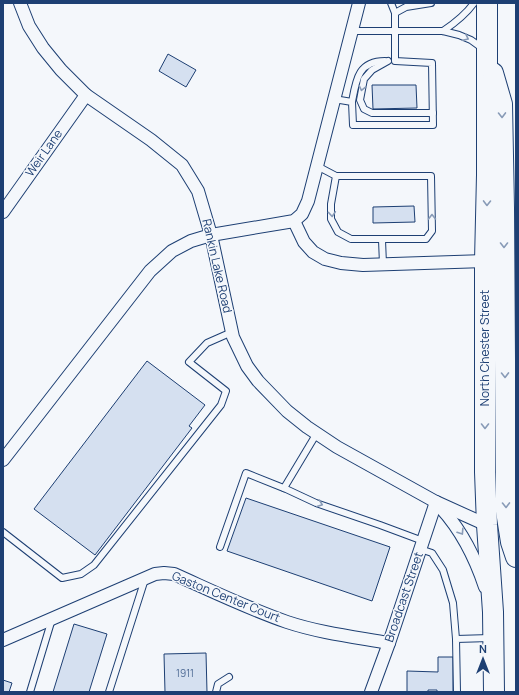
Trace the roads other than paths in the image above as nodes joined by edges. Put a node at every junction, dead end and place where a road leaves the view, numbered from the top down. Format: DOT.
graph roads {
  1 [pos="20,3"];
  2 [pos="359,3"];
  3 [pos="390,3"];
  4 [pos="431,3"];
  5 [pos="474,3"];
  6 [pos="487,3"];
  7 [pos="395,13"];
  8 [pos="396,30"];
  9 [pos="352,31"];
  10 [pos="443,31"];
  11 [pos="486,50"];
  12 [pos="388,61"];
  13 [pos="395,61"];
  14 [pos="86,95"];
  15 [pos="334,99"];
  16 [pos="352,102"];
  17 [pos="432,112"];
  18 [pos="317,166"];
  19 [pos="336,176"];
  20 [pos="3,212"];
  21 [pos="294,221"];
  22 [pos="212,235"];
  23 [pos="382,240"];
  24 [pos="485,261"];
  25 [pos="383,264"];
  26 [pos="232,332"];
  27 [pos="317,433"];
  28 [pos="3,460"];
  29 [pos="284,488"];
  30 [pos="436,502"];
  31 [pos="487,525"];
  32 [pos="3,532"];
  33 [pos="422,545"];
  34 [pos="220,547"];
  35 [pos="516,557"];
  36 [pos="145,579"];
  37 [pos="493,612"];
  38 [pos="52,619"];
  39 [pos="494,638"];
  40 [pos="456,639"];
  41 [pos="3,640"];
  42 [pos="389,643"];
  43 [pos="229,677"];
  44 [pos="30,692"];
  45 [pos="109,692"];
  46 [pos="216,692"];
  47 [pos="371,692"];
  48 [pos="457,692"];
  49 [pos="494,692"];
  50 [pos="508,692"];
  1 -- 14 [label="street, Rankin Lake Road"];
  2 -- 9 [label="street"];
  3 -- 7 [label="lane"];
  4 -- 7 [label="lane"];
  5 -- 10 [label="lane"];
  6 -- 11 [label="highway, North Chester Street"];
  7 -- 8 [label="lane"];
  8 -- 9 [label="lane"];
  8 -- 10 [label="lane"];
  8 -- 13 [label="lane"];
  9 -- 15 [label="street"];
  10 -- 11 [label="lane, one-way"];
  11 -- 24 [label="highway, North Chester Street, one-way"];
  11 -- 35 [label="highway, one-way"];
  12 -- 13 [label="lane"];
  12 -- 16 [label="lane"];
  12 -- 17 [label="lane, one-way"];
  13 -- 17 [label="lane"];
  14 -- 20 [label="street, Weir Lane"];
  14 -- 22 [label="street, Rankin Lake Road"];
  15 -- 16 [label="lane"];
  15 -- 18 [label="street"];
  16 -- 17 [label="lane"];
  18 -- 19 [label="lane"];
  18 -- 21 [label="street"];
  19 -- 23 [label="lane, one-way"];
  23 -- 19 [label="lane, one-way"];
  21 -- 22 [label="street"];
  21 -- 25 [label="street"];
  22 -- 26 [label="street, Rankin Lake Road"];
  22 -- 28 [label="street"];
  23 -- 25 [label="lane"];
  24 -- 25 [label="street"];
  24 -- 31 [label="highway, North Chester Street, one-way"];
  26 -- 27 [label="street, Rankin Lake Road"];
  26 -- 32 [label="lane"];
  27 -- 29 [label="lane"];
  27 -- 30 [label="street, Rankin Lake Road"];
  29 -- 33 [label="lane, one-way"];
  29 -- 34 [label="lane"];
  30 -- 31 [label="street, Rankin Lake Road"];
  30 -- 33 [label="street, Broadcast Street"];
  30 -- 37 [label="street, Rankin Lake Road, one-way"];
  31 -- 37 [label="highway, North Chester Street"];
  31 -- 50 [label="highway"];
  33 -- 40 [label="lane"];
  33 -- 42 [label="street, Broadcast Street"];
  36 -- 38 [label="street, Gaston Center Court"];
  36 -- 42 [label="street, Gaston Center Court"];
  36 -- 45 [label="lane"];
  37 -- 39 [label="highway, North Chester Street"];
  38 -- 41 [label="street, Gaston Center Court"];
  38 -- 44 [label="lane"];
  39 -- 40 [label="lane"];
  39 -- 49 [label="highway, North Chester Street"];
  40 -- 48 [label="lane"];
  42 -- 47 [label="street, Broadcast Street"];
  43 -- 46 [label="lane"];
}
